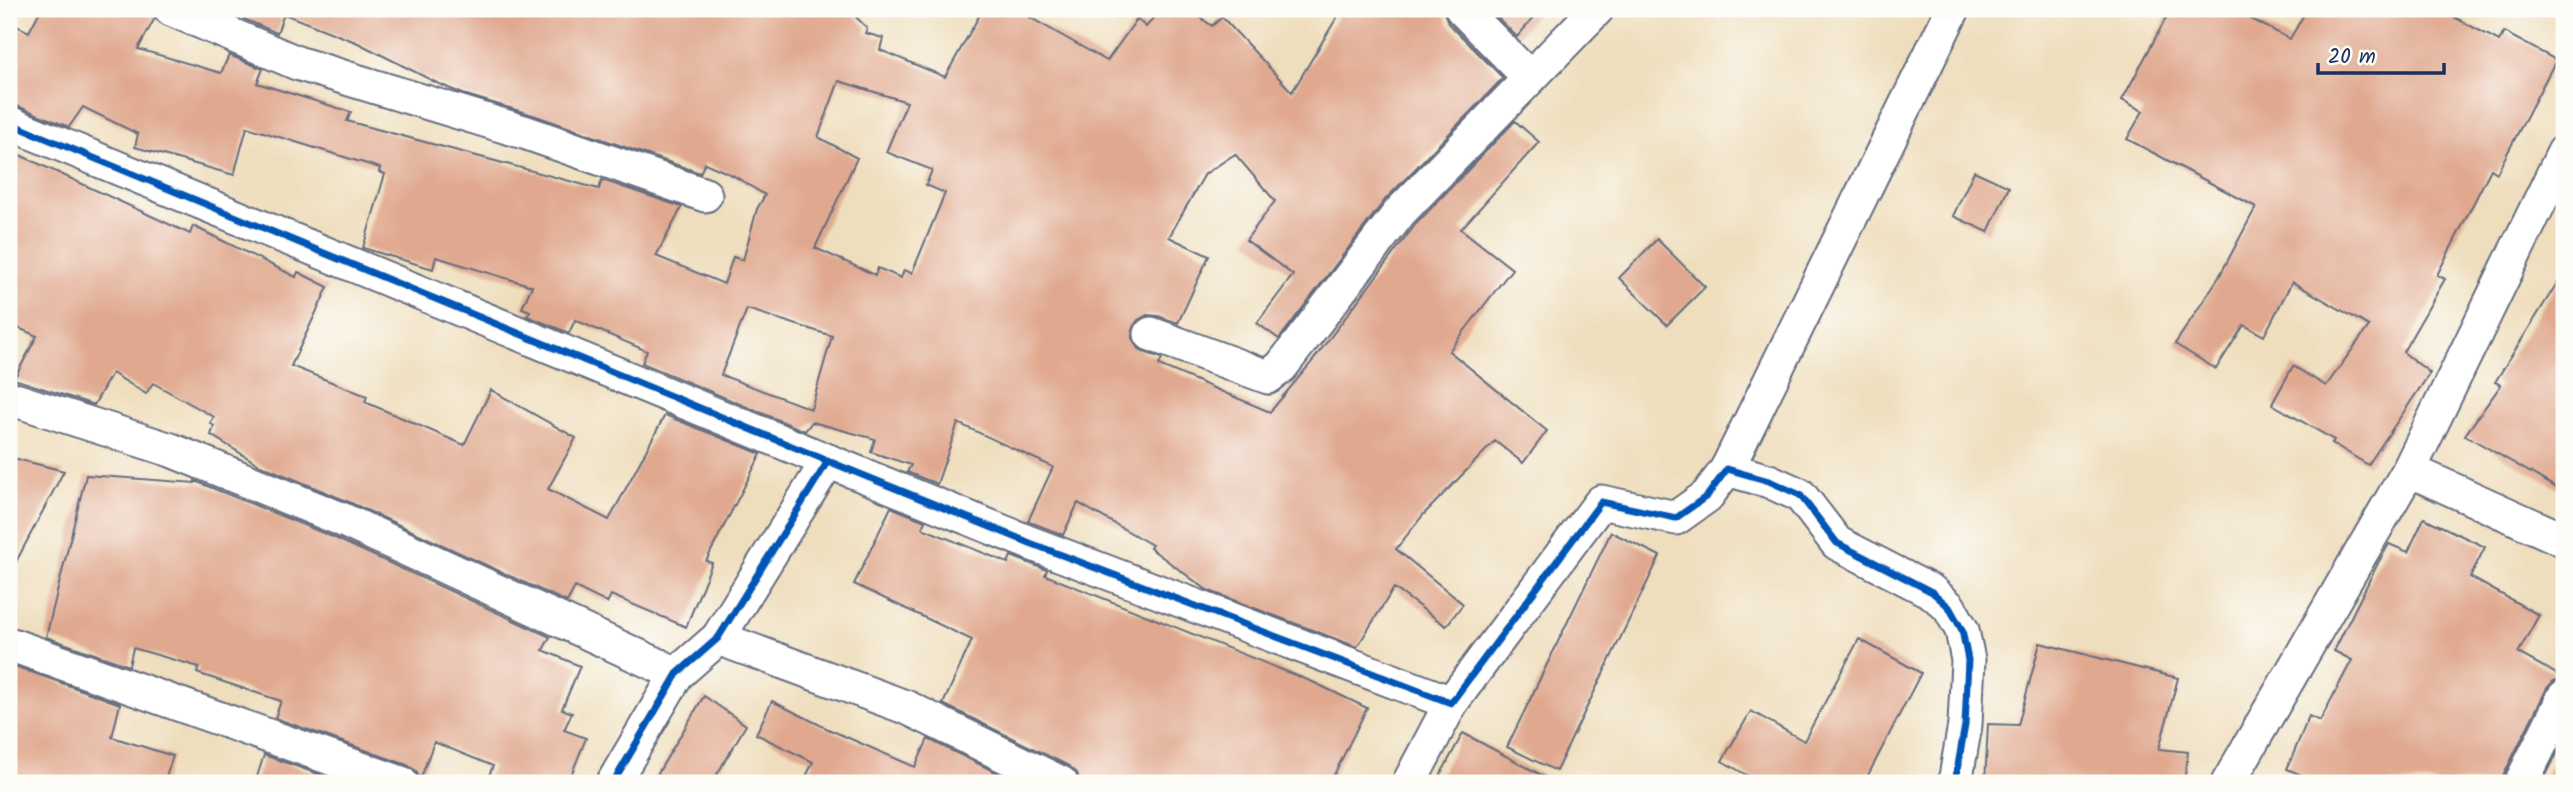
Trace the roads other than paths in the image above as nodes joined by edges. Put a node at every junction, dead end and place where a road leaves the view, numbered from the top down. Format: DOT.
graph roads {
  1 [pos="171,9"];
  2 [pos="1462,9"];
  3 [pos="1597,9"];
  4 [pos="1953,9"];
  5 [pos="1530,77"];
  6 [pos="9,123"];
  7 [pos="2564,152"];
  8 [pos="705,195"];
  9 [pos="1151,334"];
  10 [pos="9,398"];
  11 [pos="828,461"];
  12 [pos="1727,469"];
  13 [pos="2409,470"];
  14 [pos="2564,540"];
  15 [pos="718,638"];
  16 [pos="9,644"];
  17 [pos="677,674"];
  18 [pos="2564,697"];
  19 [pos="1451,703"];
  20 [pos="401,783"];
  21 [pos="613,783"];
  22 [pos="1061,783"];
  23 [pos="1409,783"];
  24 [pos="1955,783"];
  25 [pos="2228,783"];
  26 [pos="2521,783"];
  1 -- 8 [label="street"];
  2 -- 5 [label="street"];
  3 -- 5 [label="street"];
  4 -- 12 [label="street"];
  5 -- 9 [label="street"];
  6 -- 11 [label="street"];
  7 -- 13 [label="street"];
  10 -- 17 [label="street"];
  11 -- 15 [label="street"];
  11 -- 19 [label="street"];
  12 -- 19 [label="street"];
  12 -- 24 [label="street"];
  13 -- 14 [label="street"];
  13 -- 25 [label="street"];
  15 -- 17 [label="street"];
  15 -- 22 [label="street"];
  16 -- 20 [label="street"];
  17 -- 21 [label="street"];
  18 -- 26 [label="street"];
  19 -- 23 [label="street"];
}
